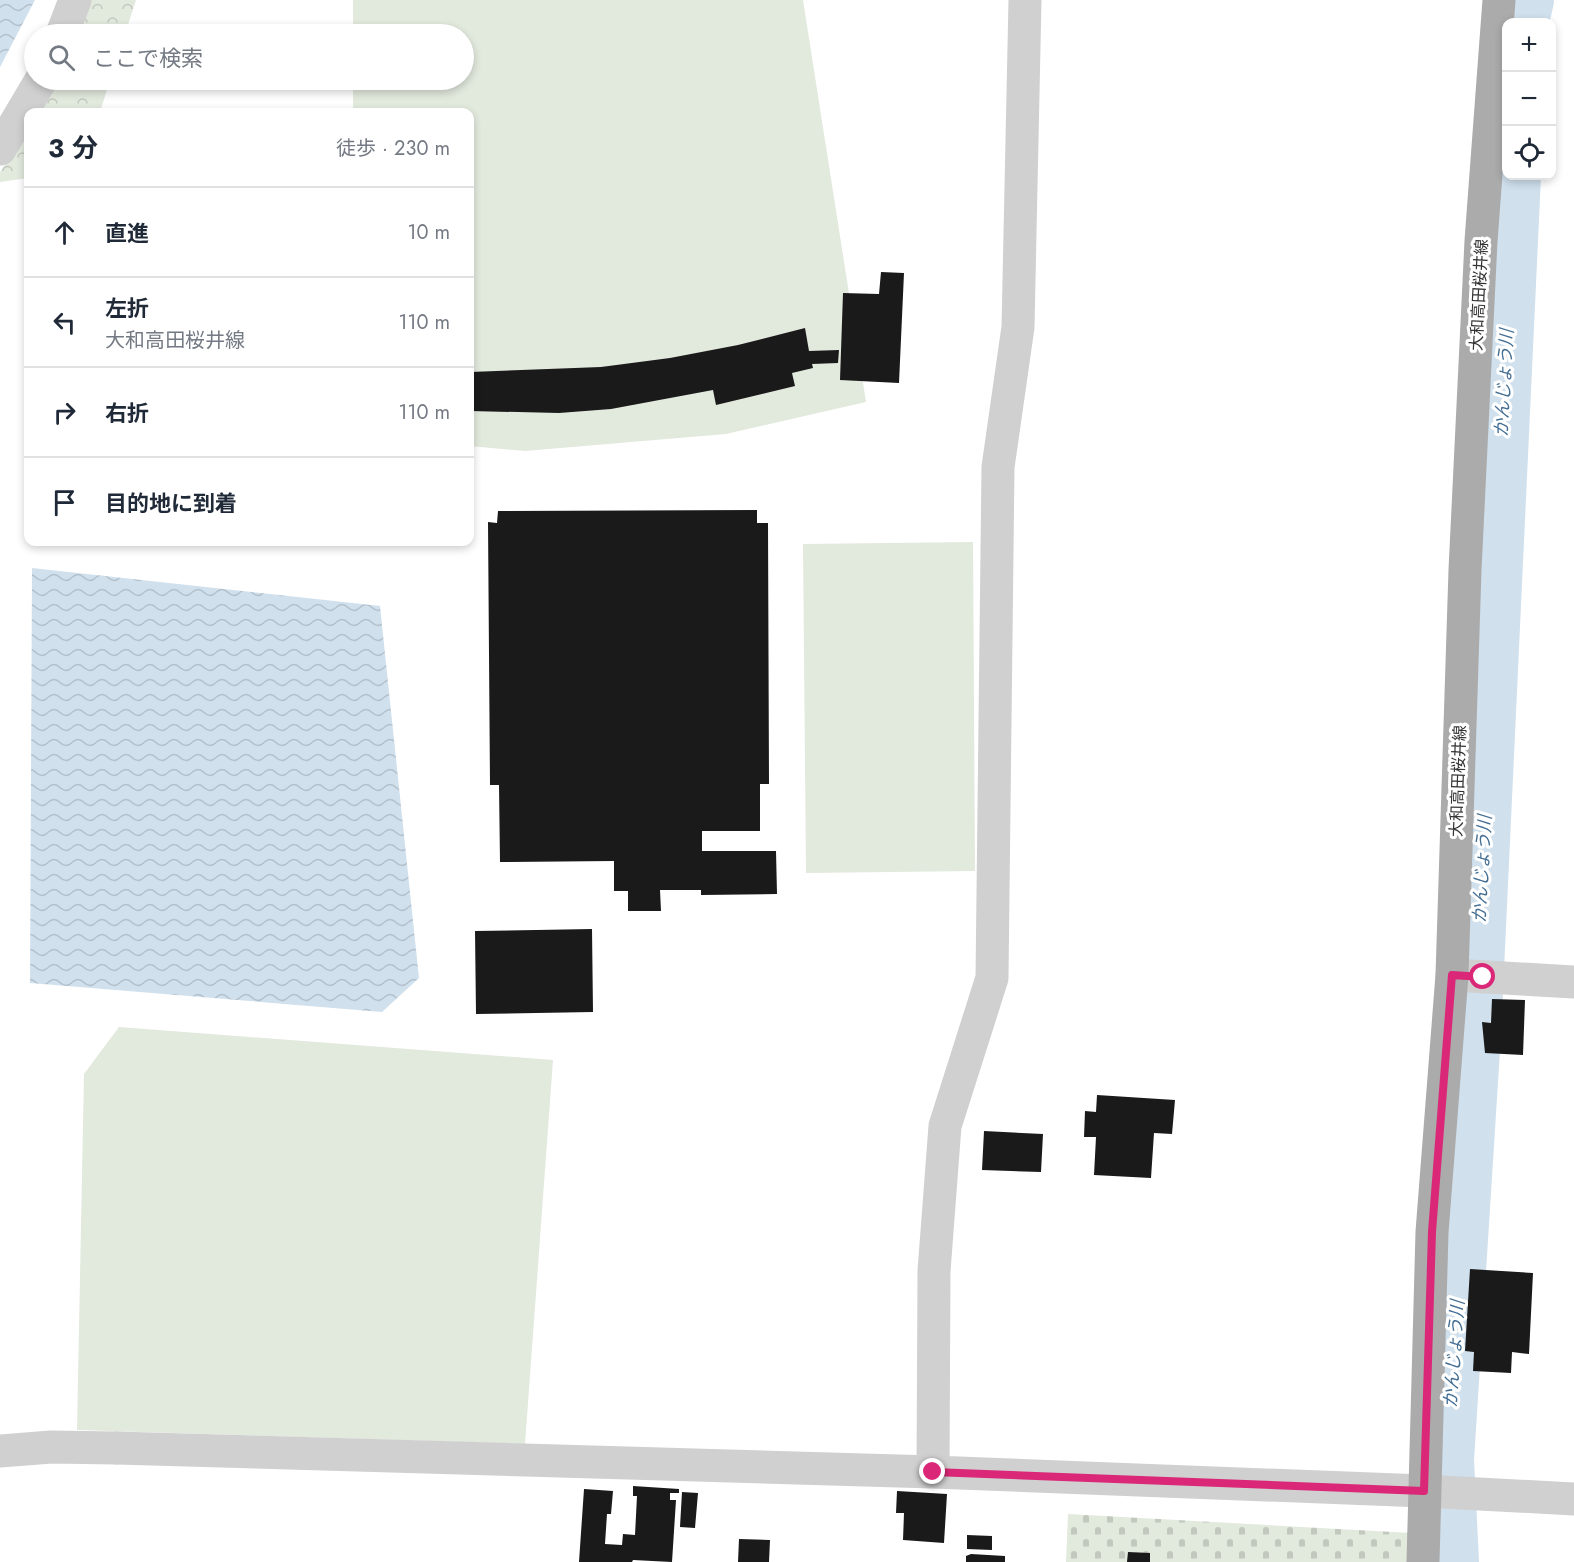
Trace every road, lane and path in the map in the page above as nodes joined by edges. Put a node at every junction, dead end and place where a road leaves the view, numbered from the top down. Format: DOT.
graph roads {
  1 [pos="75,0"];
  2 [pos="1025,0"];
  3 [pos="1499,0"];
  4 [pos="66,24"];
  5 [pos="35,90"];
  6 [pos="24,108"];
  7 [pos="24,109"];
  8 [pos="0,149"];
  9 [pos="1468,976"];
  10 [pos="1574,982"];
  11 [pos="0,1450"];
  12 [pos="933,1472"];
  13 [pos="1440,1492"];
  14 [pos="1574,1499"];
  15 [pos="1423,1562"];
  1 -- 4 [label="street"];
  2 -- 12 [label="street"];
  3 -- 9 [label="main road, 大和高田桜井線"];
  5 -- 6 [label="street"];
  7 -- 8 [label="street"];
  9 -- 10 [label="street"];
  9 -- 13 [label="main road, 大和高田桜井線"];
  11 -- 12 [label="street"];
  12 -- 13 [label="street"];
  13 -- 14 [label="street"];
  13 -- 15 [label="main road, 大和高田桜井線"];
}
